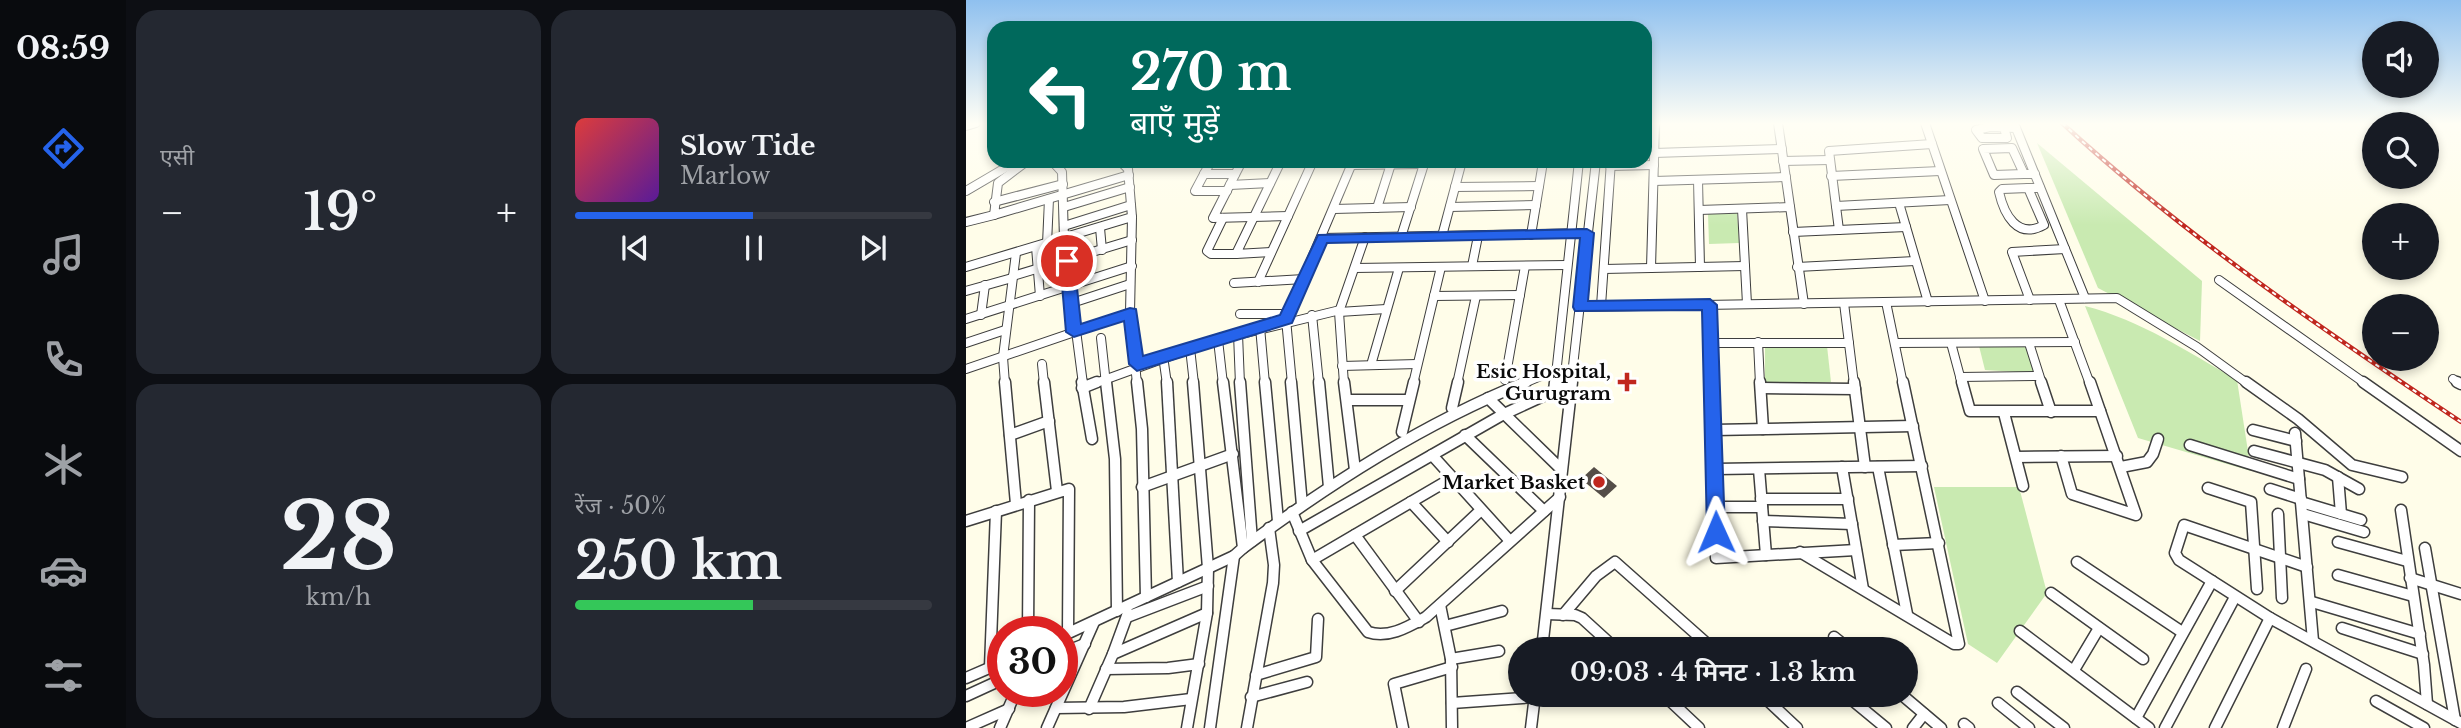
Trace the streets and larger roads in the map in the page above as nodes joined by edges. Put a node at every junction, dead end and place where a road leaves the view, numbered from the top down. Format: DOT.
graph roads {
  1 [pos="1654,157"];
  2 [pos="1783,157"];
  3 [pos="1829,157"];
  4 [pos="1936,157"];
  5 [pos="1986,157"];
  6 [pos="2015,157"];
  7 [pos="2028,157"];
  8 [pos="1829,160"];
  9 [pos="1783,161"];
  10 [pos="1654,165"];
  11 [pos="1005,168"];
  12 [pos="1017,168"];
  13 [pos="1058,168"];
  14 [pos="1128,168"];
  15 [pos="1207,168"];
  16 [pos="1238,168"];
  17 [pos="1278,168"];
  18 [pos="1309,168"];
  19 [pos="1350,168"];
  20 [pos="1390,168"];
  21 [pos="1423,168"];
  22 [pos="1460,168"];
  23 [pos="1542,168"];
  24 [pos="1576,168"];
  25 [pos="1595,168"];
  26 [pos="1611,168"];
  27 [pos="1940,171"];
  28 [pos="1203,174"];
  29 [pos="1235,174"];
  30 [pos="2035,174"];
  31 [pos="1129,175"];
  32 [pos="2024,175"];
  33 [pos="1831,176"];
  34 [pos="1786,177"];
  35 [pos="1698,180"];
  36 [pos="1654,181"];
  37 [pos="1270,183"];
  38 [pos="1063,184"];
  39 [pos="1539,186"];
  40 [pos="1130,187"];
  41 [pos="1455,187"];
  42 [pos="1228,188"];
  43 [pos="2028,188"];
  44 [pos="2040,188"];
  45 [pos="966,191"];
  46 [pos="1064,195"];
  47 [pos="1103,195"];
  48 [pos="1049,199"];
  49 [pos="1950,200"];
  50 [pos="994,202"];
  51 [pos="1081,202"];
  52 [pos="1899,203"];
  53 [pos="1131,205"];
  54 [pos="1536,205"];
  55 [pos="1836,206"];
  56 [pos="1064,207"];
  57 [pos="1411,207"];
  58 [pos="1450,207"];
  59 [pos="1790,207"];
  60 [pos="1377,208"];
  61 [pos="1334,209"];
  62 [pos="1742,209"];
  63 [pos="1699,210"];
  64 [pos="1107,213"];
  65 [pos="994,215"];
  66 [pos="1254,216"];
  67 [pos="1288,216"];
  68 [pos="1132,217"];
  69 [pos="1223,218"];
  70 [pos="1083,220"];
  71 [pos="966,222"];
  72 [pos="1064,226"];
  73 [pos="1100,228"];
  74 [pos="1906,228"];
  75 [pos="1839,230"];
  76 [pos="1793,232"];
  77 [pos="1587,233"];
  78 [pos="1570,234"];
  79 [pos="1531,235"];
  80 [pos="1442,236"];
  81 [pos="1478,236"];
  82 [pos="1365,237"];
  83 [pos="1401,237"];
  84 [pos="1322,238"];
  85 [pos="1064,239"];
  86 [pos="1132,240"];
  87 [pos="1047,244"];
  88 [pos="1036,247"];
  89 [pos="2065,249"];
  90 [pos="1102,250"];
  91 [pos="1271,252"];
  92 [pos="1016,253"];
  93 [pos="1236,254"];
  94 [pos="1067,261"];
  95 [pos="1915,261"];
  96 [pos="1525,265"];
  97 [pos="1567,265"];
  98 [pos="1132,266"];
  99 [pos="1745,266"];
  100 [pos="966,267"];
  101 [pos="1441,267"];
  102 [pos="1472,267"];
  103 [pos="1700,267"];
  104 [pos="1797,267"];
  105 [pos="1354,268"];
  106 [pos="1399,268"];
  107 [pos="1651,268"];
  108 [pos="1604,269"];
  109 [pos="1038,270"];
  110 [pos="1013,277"];
  111 [pos="1304,279"];
  112 [pos="2220,280"];
  113 [pos="1258,282"];
  114 [pos="1234,283"];
  115 [pos="1130,284"];
  116 [pos="985,285"];
  117 [pos="1070,286"];
  118 [pos="966,291"];
  119 [pos="1520,295"];
  120 [pos="1040,296"];
  121 [pos="1434,296"];
  122 [pos="1476,296"];
  123 [pos="2085,298"];
  124 [pos="2030,300"];
  125 [pos="2059,300"];
  126 [pos="1985,301"];
  127 [pos="1886,302"];
  128 [pos="1928,302"];
  129 [pos="1072,303"];
  130 [pos="1844,303"];
  131 [pos="1747,304"];
  132 [pos="1804,304"];
  133 [pos="1710,305"];
  134 [pos="1009,306"];
  135 [pos="1601,306"];
  136 [pos="1580,307"];
  137 [pos="1386,309"];
  138 [pos="1340,311"];
  139 [pos="1130,313"];
  140 [pos="981,314"];
  141 [pos="1240,314"];
  142 [pos="1312,315"];
  143 [pos="1287,317"];
  144 [pos="966,319"];
  145 [pos="1260,327"];
  146 [pos="1006,330"];
  147 [pos="1074,332"];
  148 [pos="1238,334"];
  149 [pos="1101,338"];
  150 [pos="1218,340"];
  151 [pos="1758,342"];
  152 [pos="1849,342"];
  153 [pos="2074,342"];
  154 [pos="966,343"];
  155 [pos="1711,343"];
  156 [pos="1951,343"];
  157 [pos="2029,343"];
  158 [pos="1895,344"];
  159 [pos="1190,348"];
  160 [pos="1163,356"];
  161 [pos="1003,357"];
  162 [pos="1417,363"];
  163 [pos="1042,364"];
  164 [pos="1137,364"];
  165 [pos="1371,365"];
  166 [pos="1342,366"];
  167 [pos="966,369"];
  168 [pos="1555,370"];
  169 [pos="2039,376"];
  170 [pos="1960,377"];
  171 [pos="1106,378"];
  172 [pos="1505,380"];
  173 [pos="1761,387"];
  174 [pos="1082,388"];
  175 [pos="1572,388"];
  176 [pos="1855,389"];
  177 [pos="1554,391"];
  178 [pos="1488,398"];
  179 [pos="1347,400"];
  180 [pos="1409,400"];
  181 [pos="1452,408"];
  182 [pos="2101,411"];
  183 [pos="2051,412"];
  184 [pos="2004,413"];
  185 [pos="1502,415"];
  186 [pos="1241,418"];
  187 [pos="1049,421"];
  188 [pos="1229,422"];
  189 [pos="1913,426"];
  190 [pos="1860,427"];
  191 [pos="1763,429"];
  192 [pos="1714,430"];
  193 [pos="2253,430"];
  194 [pos="1402,432"];
  195 [pos="1010,435"];
  196 [pos="1465,435"];
  197 [pos="1092,439"];
  198 [pos="2158,439"];
  199 [pos="2190,445"];
  200 [pos="2461,450"];
  201 [pos="2254,451"];
  202 [pos="1233,454"];
  203 [pos="1432,455"];
  204 [pos="2061,456"];
  205 [pos="2117,456"];
  206 [pos="2015,457"];
  207 [pos="2298,462"];
  208 [pos="1202,464"];
  209 [pos="1922,466"];
  210 [pos="1842,467"];
  211 [pos="1865,467"];
  212 [pos="1878,467"];
  213 [pos="2121,467"];
  214 [pos="1561,469"];
  215 [pos="1716,469"];
  216 [pos="1759,469"];
  217 [pos="1355,470"];
  218 [pos="1173,475"];
  219 [pos="2338,477"];
  220 [pos="2402,477"];
  221 [pos="1452,478"];
  222 [pos="2299,479"];
  223 [pos="2022,486"];
  224 [pos="1142,488"];
  225 [pos="1329,488"];
  226 [pos="2208,488"];
  227 [pos="2270,489"];
  228 [pos="2359,489"];
  229 [pos="1057,491"];
  230 [pos="1560,497"];
  231 [pos="1848,499"];
  232 [pos="1029,500"];
  233 [pos="2301,500"];
  234 [pos="1411,502"];
  235 [pos="1761,503"];
  236 [pos="1016,504"];
  237 [pos="1302,505"];
  238 [pos="1716,507"];
  239 [pos="1481,510"];
  240 [pos="2401,510"];
  241 [pos="996,511"];
  242 [pos="1544,511"];
  243 [pos="1292,512"];
  244 [pos="2341,513"];
  245 [pos="2278,514"];
  246 [pos="2302,514"];
  247 [pos="2361,520"];
  248 [pos="966,521"];
  249 [pos="1763,521"];
  250 [pos="1274,524"];
  251 [pos="1852,524"];
  252 [pos="1299,531"];
  253 [pos="2364,532"];
  254 [pos="1355,535"];
  255 [pos="1510,541"];
  256 [pos="1448,542"];
  257 [pos="2338,542"];
  258 [pos="1939,543"];
  259 [pos="1893,544"];
  260 [pos="1243,548"];
  261 [pos="2425,548"];
  262 [pos="1856,550"];
  263 [pos="2254,550"];
  264 [pos="1800,552"];
  265 [pos="1766,555"];
  266 [pos="2279,558"];
  267 [pos="1312,560"];
  268 [pos="2407,561"];
  269 [pos="2077,562"];
  270 [pos="2307,567"];
  271 [pos="1208,568"];
  272 [pos="2338,575"];
  273 [pos="2410,578"];
  274 [pos="2212,580"];
  275 [pos="1178,582"];
  276 [pos="2433,585"];
  277 [pos="1208,586"];
  278 [pos="1863,589"];
  279 [pos="2257,589"];
  280 [pos="1395,591"];
  281 [pos="2051,593"];
  282 [pos="2461,594"];
  283 [pos="2413,596"];
  284 [pos="1146,597"];
  285 [pos="2235,597"];
  286 [pos="2282,598"];
  287 [pos="2312,602"];
  288 [pos="1440,605"];
  289 [pos="1502,611"];
  290 [pos="1124,612"];
  291 [pos="1207,613"];
  292 [pos="1547,614"];
  293 [pos="1907,614"];
  294 [pos="1563,615"];
  295 [pos="992,616"];
  296 [pos="1028,616"];
  297 [pos="1066,616"];
  298 [pos="2270,618"];
  299 [pos="1318,619"];
  300 [pos="1094,622"];
  301 [pos="1419,622"];
  302 [pos="1445,625"];
  303 [pos="2099,628"];
  304 [pos="2342,628"];
  305 [pos="1078,629"];
  306 [pos="2020,631"];
  307 [pos="2182,632"];
  308 [pos="2420,634"];
  309 [pos="1544,637"];
  310 [pos="1602,637"];
  311 [pos="1699,637"];
  312 [pos="2313,641"];
  313 [pos="1084,644"];
  314 [pos="1078,646"];
  315 [pos="1499,651"];
  316 [pos="1113,654"];
  317 [pos="2423,654"];
  318 [pos="2143,659"];
  319 [pos="1451,663"];
  320 [pos="1199,664"];
  321 [pos="987,668"];
  322 [pos="1107,669"];
  323 [pos="2306,669"];
  324 [pos="2074,670"];
  325 [pos="1256,675"];
  326 [pos="966,678"];
  327 [pos="1307,682"];
  328 [pos="987,686"];
  329 [pos="2017,692"];
  330 [pos="966,696"];
  331 [pos="1251,697"];
  332 [pos="1508,698"];
  333 [pos="1191,699"];
  334 [pos="2376,701"];
  335 [pos="1452,703"];
  336 [pos="1998,703"];
  337 [pos="2427,704"];
  338 [pos="1534,707"];
  339 [pos="1681,707"];
  340 [pos="1775,707"];
  341 [pos="1861,707"];
  342 [pos="1916,707"];
  343 [pos="1056,708"];
  344 [pos="1009,709"];
  345 [pos="1089,709"];
  346 [pos="1924,714"];
  347 [pos="2136,718"];
  348 [pos="2458,721"];
  349 [pos="966,728"];
  350 [pos="1000,728"];
  351 [pos="1047,728"];
  352 [pos="1187,728"];
  353 [pos="1210,728"];
  354 [pos="1247,728"];
  355 [pos="1403,728"];
  356 [pos="1452,728"];
  357 [pos="1531,728"];
  358 [pos="1699,728"];
  359 [pos="1797,728"];
  360 [pos="1886,728"];
  361 [pos="1913,728"];
  362 [pos="1941,728"];
  363 [pos="2029,728"];
  364 [pos="2064,728"];
  365 [pos="2149,728"];
  366 [pos="2165,728"];
  367 [pos="2215,728"];
  368 [pos="2283,728"];
  369 [pos="2424,728"];
  1 -- 10 [label="street"];
  2 -- 9 [label="street"];
  3 -- 8 [label="street"];
  4 -- 27 [label="street"];
  5 -- 32 [label="street"];
  6 -- 32 [label="street"];
  7 -- 30 [label="street"];
  8 -- 9 [label="street"];
  8 -- 33 [label="street"];
  9 -- 34 [label="street"];
  10 -- 36 [label="street"];
  11 -- 45 [label="street"];
  12 -- 50 [label="street"];
  13 -- 38 [label="street"];
  14 -- 31 [label="street"];
  15 -- 28 [label="street"];
  16 -- 29 [label="street"];
  17 -- 37 [label="street"];
  18 -- 67 [label="street"];
  19 -- 61 [label="street"];
  20 -- 60 [label="street"];
  21 -- 57 [label="street"];
  22 -- 41 [label="street"];
  23 -- 39 [label="street"];
  24 -- 78 [label="street"];
  25 -- 77 [label="street"];
  26 -- 108 [label="street"];
  27 -- 33 [label="street"];
  27 -- 49 [label="street"];
  28 -- 29 [label="street"];
  28 -- 42 [label="street"];
  29 -- 42 [label="street"];
  30 -- 32 [label="street"];
  30 -- 44 [label="street"];
  31 -- 40 [label="street"];
  31 -- 46 [label="street"];
  33 -- 55 [label="street"];
  34 -- 35 [label="street"];
  34 -- 59 [label="street"];
  35 -- 36 [label="street"];
  35 -- 63 [label="street"];
  36 -- 107 [label="street"];
  37 -- 42 [label="street"];
  37 -- 66 [label="street"];
  38 -- 46 [label="street"];
  38 -- 50 [label="street"];
  39 -- 41 [label="street"];
  39 -- 54 [label="street"];
  40 -- 47 [label="street"];
  40 -- 53 [label="street"];
  41 -- 58 [label="street"];
  42 -- 69 [label="street"];
  43 -- 43 [label="street"];
  43 -- 44 [label="street"];
  44 -- 89 [label="street"];
  46 -- 48 [label="street"];
  46 -- 56 [label="street"];
  47 -- 51 [label="street"];
  47 -- 64 [label="street"];
  48 -- 65 [label="street"];
  48 -- 87 [label="street"];
  49 -- 52 [label="street"];
  49 -- 126 [label="street"];
  50 -- 65 [label="street"];
  51 -- 56 [label="street"];
  51 -- 70 [label="street"];
  52 -- 55 [label="street"];
  52 -- 74 [label="street"];
  53 -- 64 [label="street"];
  53 -- 68 [label="street"];
  54 -- 58 [label="street"];
  54 -- 79 [label="street"];
  55 -- 75 [label="street"];
  56 -- 72 [label="street"];
  57 -- 60 [label="street"];
  57 -- 83 [label="street"];
  58 -- 80 [label="street"];
  59 -- 62 [label="street"];
  59 -- 76 [label="street"];
  60 -- 61 [label="street"];
  61 -- 84 [label="street"];
  62 -- 63 [label="street"];
  62 -- 99 [label="street"];
  63 -- 103 [label="street"];
  64 -- 70 [label="street"];
  65 -- 71 [label="street"];
  66 -- 67 [label="street"];
  66 -- 69 [label="street"];
  66 -- 93 [label="street"];
  67 -- 91 [label="street"];
  68 -- 73 [label="street"];
  68 -- 86 [label="street"];
  69 -- 93 [label="street"];
  70 -- 72 [label="street"];
  72 -- 85 [label="street"];
  73 -- 85 [label="street"];
  73 -- 90 [label="street"];
  74 -- 75 [label="street"];
  74 -- 95 [label="street"];
  75 -- 76 [label="street"];
  76 -- 104 [label="street"];
  77 -- 78 [label="street"];
  77 -- 136 [label="street"];
  78 -- 79 [label="street"];
  78 -- 97 [label="street"];
  79 -- 81 [label="street"];
  80 -- 81 [label="street"];
  80 -- 83 [label="street"];
  81 -- 102 [label="street"];
  82 -- 83 [label="street"];
  82 -- 84 [label="street"];
  82 -- 105 [label="street"];
  84 -- 111 [label="street"];
  85 -- 87 [label="street"];
  85 -- 94 [label="street"];
  86 -- 90 [label="street"];
  86 -- 98 [label="street"];
  87 -- 88 [label="street"];
  88 -- 92 [label="street"];
  88 -- 109 [label="street"];
  89 -- 123 [label="street"];
  89 -- 124 [label="street"];
  90 -- 94 [label="street"];
  91 -- 93 [label="street"];
  91 -- 113 [label="street"];
  92 -- 100 [label="street"];
  92 -- 110 [label="street"];
  94 -- 109 [label="street"];
  94 -- 117 [label="street"];
  95 -- 104 [label="street"];
  95 -- 128 [label="street"];
  96 -- 97 [label="street"];
  96 -- 102 [label="street"];
  96 -- 119 [label="street"];
  97 -- 168 [label="street"];
  98 -- 115 [label="street"];
  98 -- 117 [label="street"];
  99 -- 103 [label="street"];
  99 -- 131 [label="street"];
  101 -- 102 [label="street"];
  101 -- 106 [label="street"];
  101 -- 121 [label="street"];
  103 -- 107 [label="street"];
  104 -- 132 [label="street"];
  105 -- 106 [label="street"];
  105 -- 138 [label="street"];
  106 -- 137 [label="street"];
  107 -- 108 [label="street"];
  108 -- 135 [label="street"];
  109 -- 110 [label="street"];
  109 -- 120 [label="street"];
  110 -- 116 [label="street"];
  110 -- 134 [label="street"];
  111 -- 113 [label="street"];
  111 -- 143 [label="street"];
  112 -- 200 [label="street"];
  113 -- 114 [label="street"];
  115 -- 129 [label="street"];
  115 -- 139 [label="street"];
  116 -- 118 [label="street"];
  116 -- 140 [label="street"];
  117 -- 120 [label="street"];
  117 -- 129 [label="street"];
  119 -- 122 [label="street"];
  119 -- 172 [label="street"];
  120 -- 134 [label="street"];
  121 -- 122 [label="street"];
  121 -- 162 [label="street"];
  122 -- 181 [label="street"];
  123 -- 125 [label="street"];
  123 -- 220 [label="street"];
  124 -- 125 [label="street"];
  124 -- 126 [label="street"];
  125 -- 153 [label="street"];
  126 -- 128 [label="street"];
  127 -- 128 [label="street"];
  127 -- 130 [label="street"];
  127 -- 158 [label="street"];
  129 -- 147 [label="street"];
  130 -- 132 [label="street"];
  130 -- 152 [label="street"];
  131 -- 132 [label="street"];
  131 -- 133 [label="street"];
  133 -- 135 [label="street"];
  133 -- 155 [label="street"];
  134 -- 140 [label="street"];
  134 -- 146 [label="street"];
  135 -- 136 [label="street"];
  136 -- 175 [label="street"];
  137 -- 138 [label="street"];
  137 -- 165 [label="street"];
  138 -- 142 [label="street"];
  138 -- 166 [label="street"];
  139 -- 147 [label="street"];
  139 -- 164 [label="street"];
  140 -- 144 [label="street"];
  141 -- 143 [label="street"];
  142 -- 143 [label="street"];
  142 -- 225 [label="street"];
  143 -- 145 [label="street"];
  143 -- 237 [label="street"];
  145 -- 148 [label="street"];
  145 -- 250 [label="street"];
  146 -- 154 [label="street"];
  146 -- 161 [label="street"];
  147 -- 161 [label="street"];
  147 -- 174 [label="street"];
  148 -- 150 [label="street"];
  148 -- 186 [label="street"];
  149 -- 171 [label="street"];
  150 -- 159 [label="street"];
  150 -- 188 [label="street"];
  151 -- 152 [label="street"];
  151 -- 155 [label="street"];
  151 -- 173 [label="street"];
  152 -- 176 [label="street"];
  153 -- 157 [label="street"];
  153 -- 182 [label="street"];
  155 -- 192 [label="street"];
  156 -- 157 [label="street"];
  156 -- 158 [label="street"];
  156 -- 170 [label="street"];
  157 -- 169 [label="street"];
  158 -- 189 [label="street"];
  159 -- 160 [label="street"];
  159 -- 208 [label="street"];
  160 -- 164 [label="street"];
  160 -- 218 [label="street"];
  161 -- 167 [label="street"];
  161 -- 195 [label="street"];
  162 -- 165 [label="street"];
  162 -- 180 [label="street"];
  163 -- 187 [label="street"];
  164 -- 171 [label="street"];
  164 -- 224 [label="street"];
  165 -- 166 [label="street"];
  166 -- 179 [label="street"];
  168 -- 177 [label="street"];
  168 -- 178 [label="street"];
  169 -- 170 [label="street"];
  169 -- 183 [label="street"];
  170 -- 184 [label="street"];
  171 -- 174 [label="street"];
  171 -- 290 [label="street"];
  173 -- 176 [label="street"];
  173 -- 191 [label="street"];
  174 -- 197 [label="street"];
  175 -- 177 [label="street"];
  175 -- 214 [label="street"];
  176 -- 190 [label="street"];
  177 -- 185 [label="street"];
  178 -- 185 [label="street"];
  178 -- 217 [label="street"];
  179 -- 180 [label="street"];
  179 -- 217 [label="street"];
  180 -- 194 [label="street"];
  182 -- 183 [label="street"];
  182 -- 205 [label="street"];
  183 -- 184 [label="street"];
  184 -- 206 [label="street"];
  185 -- 196 [label="street"];
  185 -- 214 [label="street"];
  186 -- 188 [label="street"];
  186 -- 260 [label="street"];
  187 -- 195 [label="street"];
  187 -- 229 [label="street"];
  188 -- 202 [label="street"];
  189 -- 190 [label="street"];
  189 -- 209 [label="street"];
  190 -- 191 [label="street"];
  190 -- 211 [label="street"];
  191 -- 192 [label="street"];
  192 -- 215 [label="street"];
  193 -- 207 [label="street"];
  195 -- 236 [label="street"];
  196 -- 203 [label="street"];
  196 -- 242 [label="street"];
  198 -- 213 [label="street"];
  199 -- 222 [label="street"];
  201 -- 207 [label="street"];
  202 -- 208 [label="street"];
  202 -- 260 [label="street"];
  203 -- 221 [label="street"];
  203 -- 252 [label="street"];
  204 -- 205 [label="street"];
  204 -- 206 [label="street"];
  204 -- 213 [label="street"];
  205 -- 213 [label="street"];
  206 -- 223 [label="street"];
  207 -- 219 [label="street"];
  207 -- 222 [label="street"];
  208 -- 218 [label="street"];
  208 -- 271 [label="street"];
  209 -- 212 [label="street"];
  209 -- 258 [label="street"];
  210 -- 211 [label="street"];
  210 -- 216 [label="street"];
  210 -- 231 [label="street"];
  211 -- 212 [label="street"];
  212 -- 259 [label="street"];
  214 -- 230 [label="street"];
  215 -- 216 [label="street"];
  215 -- 238 [label="street"];
  216 -- 235 [label="street"];
  217 -- 225 [label="street"];
  218 -- 224 [label="street"];
  218 -- 275 [label="street"];
  219 -- 228 [label="street"];
  219 -- 244 [label="street"];
  221 -- 234 [label="street"];
  221 -- 239 [label="street"];
  222 -- 233 [label="street"];
  224 -- 284 [label="street"];
  225 -- 237 [label="street"];
  226 -- 263 [label="street"];
  227 -- 233 [label="street"];
  229 -- 232 [label="street"];
  229 -- 297 [label="street"];
  230 -- 242 [label="street"];
  230 -- 292 [label="street"];
  231 -- 235 [label="street"];
  231 -- 251 [label="street"];
  232 -- 236 [label="street"];
  232 -- 296 [label="street"];
  233 -- 244 [label="street"];
  233 -- 246 [label="street"];
  234 -- 254 [label="street"];
  234 -- 256 [label="street"];
  235 -- 238 [label="street"];
  235 -- 249 [label="street"];
  236 -- 241 [label="street"];
  237 -- 243 [label="street"];
  238 -- 265 [label="street"];
  239 -- 255 [label="street"];
  239 -- 256 [label="street"];
  240 -- 268 [label="street"];
  241 -- 248 [label="street"];
  241 -- 295 [label="street"];
  242 -- 255 [label="street"];
  243 -- 250 [label="street"];
  243 -- 252 [label="street"];
  244 -- 247 [label="street"];
  245 -- 266 [label="street"];
  246 -- 253 [label="street"];
  246 -- 270 [label="street"];
  249 -- 251 [label="street"];
  249 -- 265 [label="street"];
  250 -- 260 [label="street"];
  250 -- 325 [label="street"];
  251 -- 262 [label="street"];
  252 -- 267 [label="street"];
  254 -- 267 [label="street"];
  254 -- 280 [label="street"];
  255 -- 288 [label="street"];
  256 -- 280 [label="street"];
  257 -- 268 [label="street"];
  258 -- 259 [label="street"];
  258 -- 293 [label="street"];
  259 -- 293 [label="street"];
  260 -- 271 [label="street"];
  260 -- 353 [label="street"];
  261 -- 276 [label="street"];
  262 -- 264 [label="street"];
  262 -- 278 [label="street"];
  263 -- 266 [label="street"];
  263 -- 274 [label="street"];
  263 -- 279 [label="street"];
  264 -- 265 [label="street"];
  264 -- 278 [label="street"];
  266 -- 270 [label="street"];
  266 -- 286 [label="street"];
  267 -- 301 [label="street"];
  268 -- 273 [label="street"];
  269 -- 307 [label="street"];
  270 -- 287 [label="street"];
  271 -- 275 [label="street"];
  271 -- 277 [label="street"];
  272 -- 283 [label="street"];
  273 -- 276 [label="street"];
  273 -- 283 [label="street"];
  274 -- 285 [label="street"];
  274 -- 307 [label="street"];
  275 -- 284 [label="street"];
  276 -- 282 [label="street"];
  276 -- 348 [label="street"];
  277 -- 290 [label="street"];
  277 -- 291 [label="street"];
  278 -- 293 [label="street"];
  280 -- 301 [label="street"];
  281 -- 303 [label="street"];
  283 -- 308 [label="street"];
  284 -- 290 [label="street"];
  285 -- 298 [label="street"];
  285 -- 366 [label="street"];
  287 -- 308 [label="street"];
  287 -- 312 [label="street"];
  288 -- 301 [label="street"];
  288 -- 302 [label="street"];
  289 -- 302 [label="street"];
  290 -- 300 [label="street"];
  290 -- 316 [label="street"];
  291 -- 316 [label="street"];
  291 -- 320 [label="street"];
  292 -- 294 [label="street"];
  292 -- 309 [label="street"];
  294 -- 310 [label="street"];
  294 -- 311 [label="street"];
  298 -- 312 [label="street"];
  298 -- 367 [label="street"];
  299 -- 325 [label="street"];
  300 -- 305 [label="street"];
  300 -- 313 [label="street"];
  302 -- 319 [label="street"];
  303 -- 318 [label="street"];
  303 -- 324 [label="street"];
  304 -- 317 [label="street"];
  306 -- 324 [label="street"];
  307 -- 347 [label="street"];
  308 -- 317 [label="street"];
  312 -- 337 [label="street"];
  313 -- 314 [label="street"];
  313 -- 343 [label="street"];
  315 -- 319 [label="street"];
  316 -- 322 [label="street"];
  317 -- 337 [label="street"];
  319 -- 335 [label="street"];
  319 -- 355 [label="street"];
  320 -- 322 [label="street"];
  320 -- 333 [label="street"];
  321 -- 326 [label="street"];
  322 -- 345 [label="street"];
  323 -- 368 [label="street"];
  324 -- 347 [label="street"];
  325 -- 331 [label="street"];
  327 -- 331 [label="street"];
  328 -- 330 [label="street"];
  329 -- 364 [label="street"];
  331 -- 354 [label="street"];
  332 -- 335 [label="street"];
  333 -- 345 [label="street"];
  333 -- 352 [label="street"];
  334 -- 369 [label="street"];
  335 -- 356 [label="street"];
  336 -- 363 [label="street"];
  337 -- 348 [label="street"];
  338 -- 357 [label="street"];
  339 -- 358 [label="street"];
  340 -- 359 [label="street"];
  341 -- 360 [label="street"];
  342 -- 346 [label="street"];
  343 -- 345 [label="street"];
  343 -- 351 [label="street"];
  344 -- 349 [label="street"];
  344 -- 350 [label="street"];
  346 -- 361 [label="street"];
  346 -- 362 [label="street"];
  347 -- 365 [label="street"];
}
